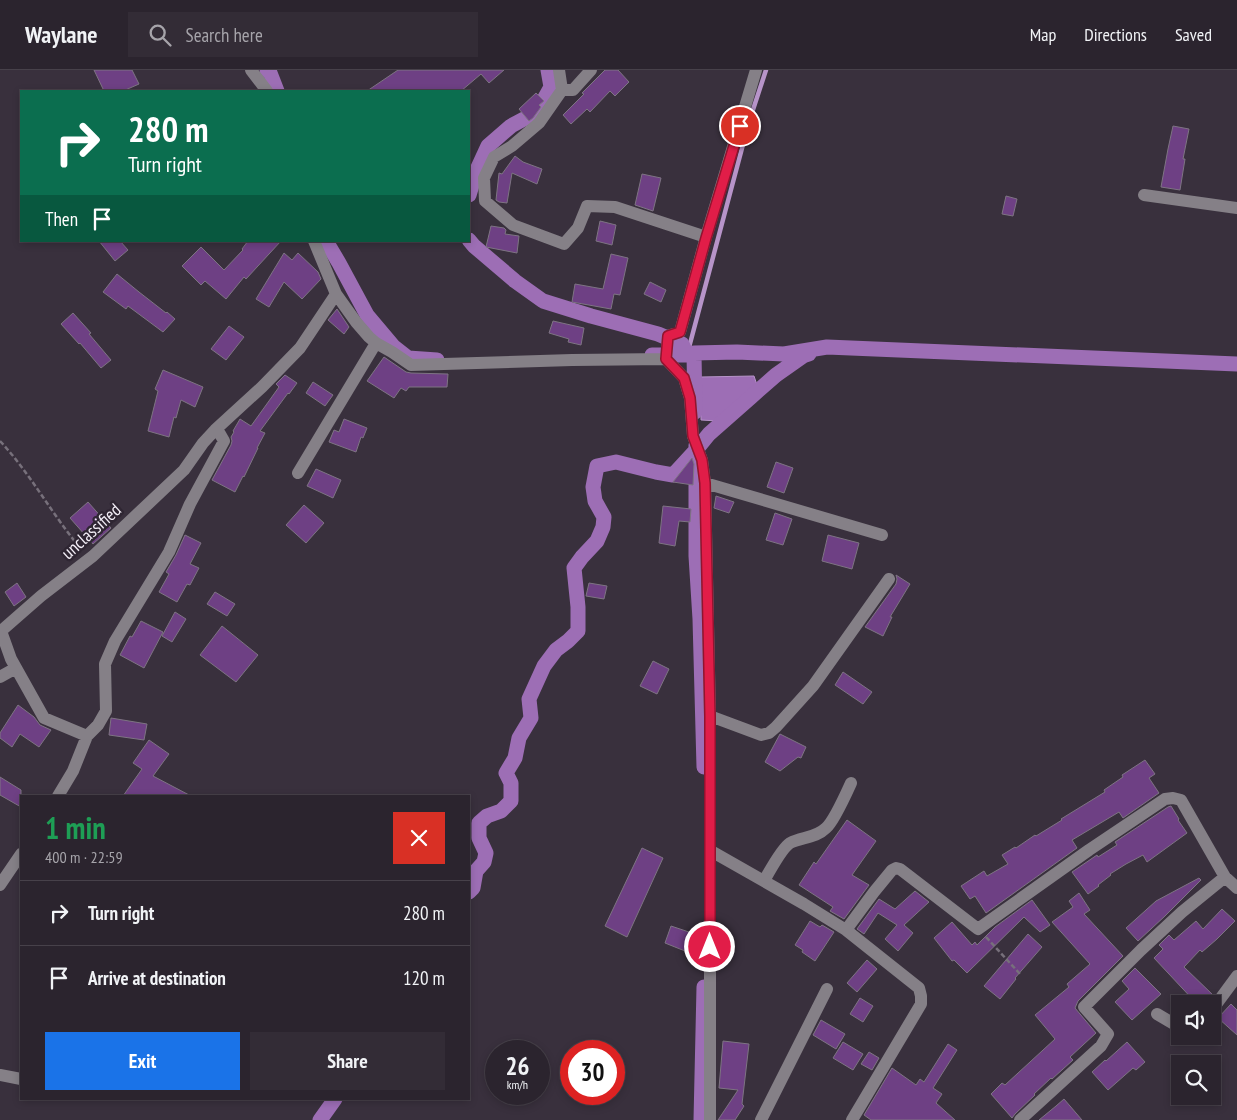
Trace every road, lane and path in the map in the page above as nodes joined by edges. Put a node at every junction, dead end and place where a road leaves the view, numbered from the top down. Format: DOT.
graph roads {
  1 [pos="251,70"];
  2 [pos="559,70"];
  3 [pos="591,70"];
  4 [pos="756,70"];
  5 [pos="266,90"];
  6 [pos="562,90"];
  7 [pos="1144,196"];
  8 [pos="1237,208"];
  9 [pos="706,238"];
  10 [pos="314,242"];
  11 [pos="336,294"];
  12 [pos="376,343"];
  13 [pos="666,359"];
  14 [pos="215,430"];
  15 [pos="0,440"];
  16 [pos="298,473"];
  17 [pos="705,483"];
  18 [pos="882,535"];
  19 [pos="89,559"];
  20 [pos="889,579"];
  21 [pos="16,668"];
  22 [pos="0,677"];
  23 [pos="710,716"];
  24 [pos="87,736"];
  25 [pos="851,784"];
  26 [pos="59,795"];
  27 [pos="710,851"];
  28 [pos="20,855"];
  29 [pos="1225,877"];
  30 [pos="764,881"];
  31 [pos="0,885"];
  32 [pos="1237,888"];
  33 [pos="978,929"];
  34 [pos="846,930"];
  35 [pos="1021,975"];
  36 [pos="1237,976"];
  37 [pos="827,989"];
  38 [pos="1221,998"];
  39 [pos="1157,1014"];
  40 [pos="1171,1022"];
  41 [pos="0,1075"];
  42 [pos="20,1079"];
  43 [pos="710,1120"];
  44 [pos="761,1120"];
  45 [pos="852,1120"];
  46 [pos="1020,1120"];
  1 -- 5 [label="street"];
  2 -- 6 [label="street"];
  3 -- 6 [label="street"];
  4 -- 9 [label="street"];
  6 -- 9 [label="street"];
  7 -- 8 [label="street"];
  9 -- 13 [label="street"];
  10 -- 11 [label="street"];
  11 -- 12 [label="street"];
  11 -- 14 [label="street, unclassified"];
  12 -- 13 [label="street"];
  12 -- 16 [label="street"];
  13 -- 17 [label="street"];
  14 -- 19 [label="street, unclassified"];
  14 -- 24 [label="street"];
  15 -- 19 [label="path"];
  17 -- 18 [label="street"];
  17 -- 23 [label="street"];
  19 -- 21 [label="street, unclassified"];
  20 -- 23 [label="street"];
  21 -- 22 [label="street"];
  21 -- 24 [label="street, unclassified"];
  23 -- 27 [label="street"];
  24 -- 26 [label="street"];
  25 -- 30 [label="street"];
  27 -- 30 [label="street"];
  27 -- 43 [label="street"];
  28 -- 31 [label="street"];
  29 -- 32 [label="street"];
  29 -- 33 [label="street"];
  29 -- 46 [label="street"];
  30 -- 34 [label="street"];
  33 -- 34 [label="street"];
  33 -- 35 [label="path"];
  34 -- 45 [label="street"];
  36 -- 38 [label="street"];
  37 -- 44 [label="street"];
  39 -- 40 [label="street"];
  41 -- 42 [label="street"];
}
